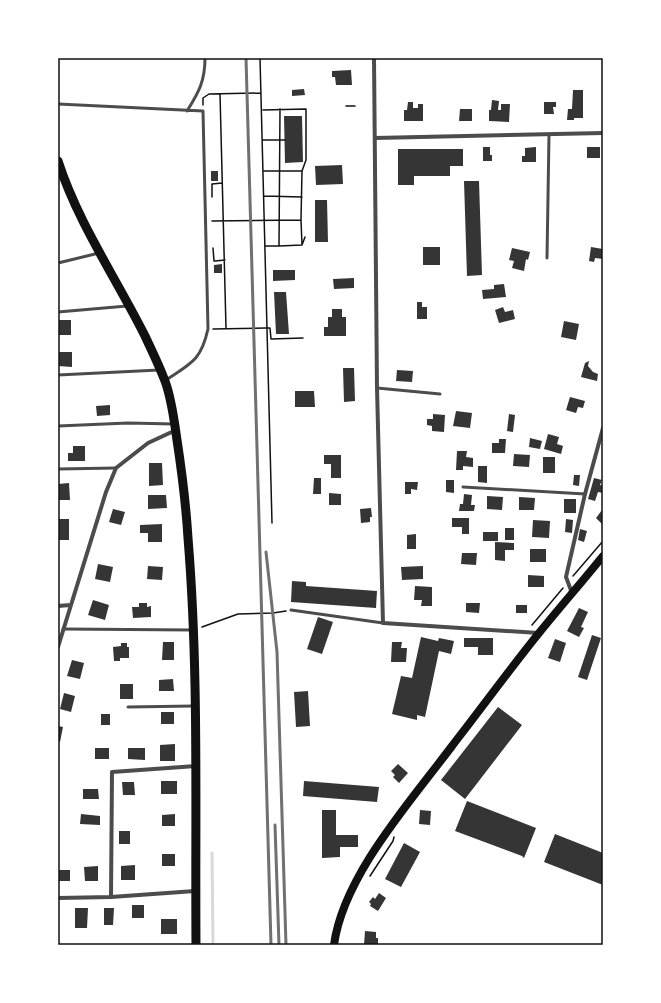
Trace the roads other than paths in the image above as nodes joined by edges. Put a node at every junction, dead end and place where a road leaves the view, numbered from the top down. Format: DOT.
graph roads {
  1 [pos="205,58"];
  2 [pos="374,58"];
  3 [pos="58,104"];
  4 [pos="187,111"];
  5 [pos="603,133"];
  6 [pos="549,135"];
  7 [pos="375,138"];
  8 [pos="58,161"];
  9 [pos="99,252"];
  10 [pos="547,258"];
  11 [pos="58,263"];
  12 [pos="129,306"];
  13 [pos="58,312"];
  14 [pos="160,370"];
  15 [pos="58,376"];
  16 [pos="165,381"];
  17 [pos="377,388"];
  18 [pos="440,394"];
  19 [pos="58,426"];
  20 [pos="176,427"];
  21 [pos="603,428"];
  22 [pos="116,468"];
  23 [pos="58,469"];
  24 [pos="463,487"];
  25 [pos="585,494"];
  26 [pos="603,556"];
  27 [pos="572,594"];
  28 [pos="58,606"];
  29 [pos="70,606"];
  30 [pos="291,610"];
  31 [pos="383,623"];
  32 [pos="63,629"];
  33 [pos="193,630"];
  34 [pos="539,633"];
  35 [pos="58,647"];
  36 [pos="128,706"];
  37 [pos="195,706"];
  38 [pos="196,766"];
  39 [pos="196,891"];
  40 [pos="111,897"];
  41 [pos="58,898"];
  42 [pos="196,945"];
  43 [pos="334,945"];
  1 -- 4 [label="lane"];
  2 -- 7 [label="street"];
  3 -- 4 [label="lane"];
  4 -- 16 [label="lane"];
  5 -- 6 [label="street"];
  6 -- 7 [label="street"];
  6 -- 10 [label="lane"];
  7 -- 17 [label="street"];
  8 -- 9 [label="main road"];
  9 -- 11 [label="lane"];
  9 -- 12 [label="main road"];
  12 -- 13 [label="lane"];
  12 -- 14 [label="main road"];
  14 -- 15 [label="lane"];
  14 -- 16 [label="main road"];
  16 -- 20 [label="main road"];
  17 -- 18 [label="lane"];
  17 -- 31 [label="street"];
  19 -- 20 [label="lane"];
  20 -- 22 [label="street"];
  20 -- 33 [label="main road"];
  21 -- 25 [label="street"];
  22 -- 23 [label="lane"];
  22 -- 29 [label="street"];
  24 -- 25 [label="lane"];
  25 -- 27 [label="street"];
  26 -- 27 [label="main road"];
  27 -- 34 [label="main road"];
  28 -- 29 [label="street"];
  29 -- 32 [label="street"];
  30 -- 31 [label="lane"];
  31 -- 34 [label="street"];
  32 -- 33 [label="lane"];
  32 -- 35 [label="street"];
  33 -- 37 [label="main road"];
  34 -- 43 [label="main road"];
  36 -- 37 [label="lane"];
  37 -- 38 [label="main road"];
  38 -- 39 [label="main road"];
  38 -- 40 [label="street"];
  39 -- 40 [label="street"];
  39 -- 42 [label="main road"];
  40 -- 41 [label="street"];
}
